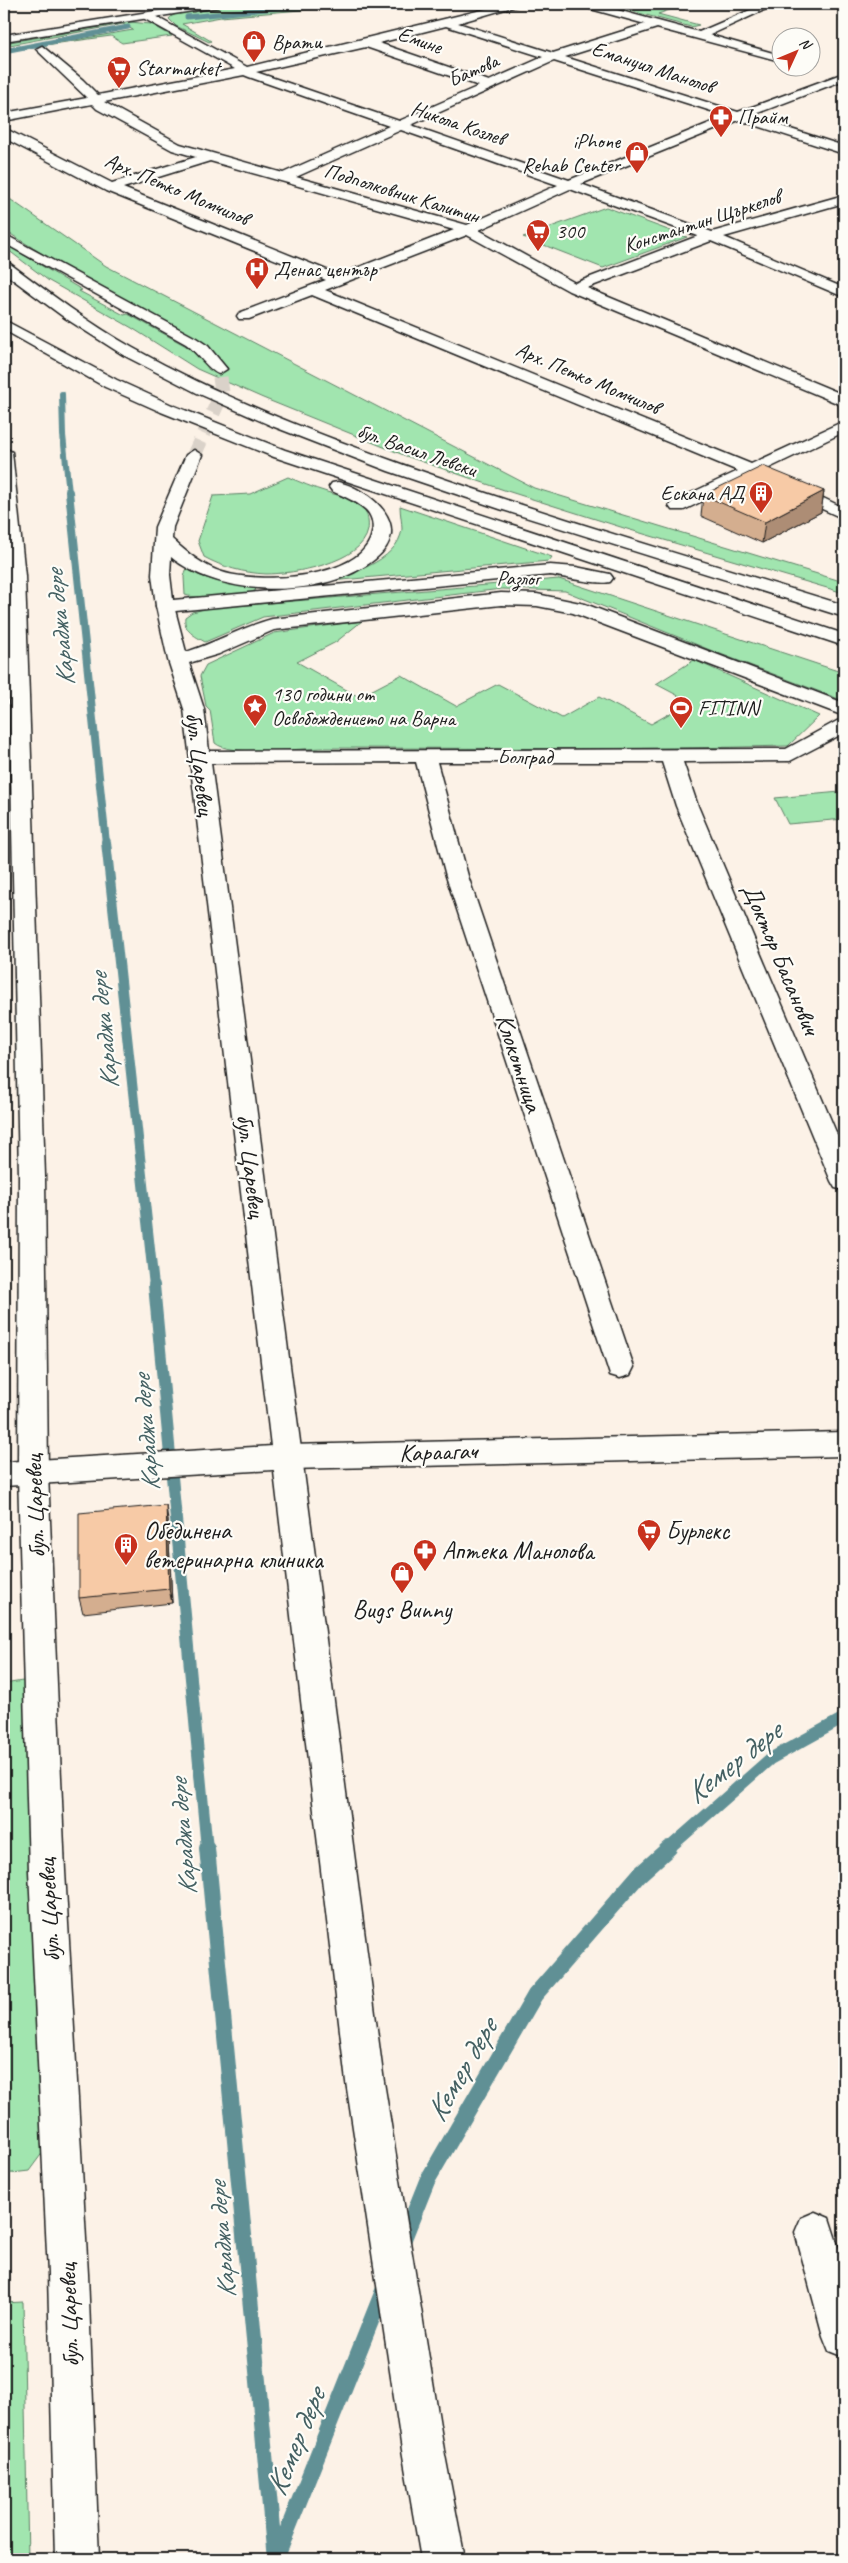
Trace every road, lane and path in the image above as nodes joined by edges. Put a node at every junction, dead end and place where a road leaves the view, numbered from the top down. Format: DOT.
graph roads {
  1 [pos="218,4"];
  2 [pos="518,4"];
  3 [pos="584,4"];
  4 [pos="772,4"];
  5 [pos="151,17"];
  6 [pos="448,23"];
  7 [pos="657,24"];
  8 [pos="699,36"];
  9 [pos="4,39"];
  10 [pos="367,44"];
  11 [pos="42,49"];
  12 [pos="770,55"];
  13 [pos="555,56"];
  14 [pos="826,70"];
  15 [pos="245,71"];
  16 [pos="844,75"];
  17 [pos="489,85"];
  18 [pos="821,85"];
  19 [pos="836,90"];
  20 [pos="96,100"];
  21 [pos="738,116"];
  22 [pos="4,117"];
  23 [pos="400,126"];
  24 [pos="4,133"];
  25 [pos="844,150"];
  26 [pos="208,157"];
  27 [pos="284,178"];
  28 [pos="568,184"];
  29 [pos="111,188"];
  30 [pos="844,199"];
  31 [pos="817,208"];
  32 [pos="835,213"];
  33 [pos="468,230"];
  34 [pos="711,236"];
  35 [pos="4,238"];
  36 [pos="4,266"];
  37 [pos="337,279"];
  38 [pos="574,288"];
  39 [pos="312,290"];
  40 [pos="844,293"];
  41 [pos="244,316"];
  42 [pos="4,324"];
  43 [pos="218,369"];
  44 [pos="844,401"];
  45 [pos="844,426"];
  46 [pos="245,442"];
  47 [pos="4,452"];
  48 [pos="194,455"];
  49 [pos="752,471"];
  50 [pos="678,506"];
  51 [pos="844,514"];
  52 [pos="162,539"];
  53 [pos="165,606"];
  54 [pos="844,610"];
  55 [pos="762,614"];
  56 [pos="844,640"];
  57 [pos="178,660"];
  58 [pos="844,710"];
  59 [pos="844,725"];
  60 [pos="425,756"];
  61 [pos="199,757"];
  62 [pos="671,757"];
  63 [pos="13,761"];
  64 [pos="28,1038"];
  65 [pos="4,1039"];
  66 [pos="844,1181"];
  67 [pos="620,1367"];
  68 [pos="844,1444"];
  69 [pos="289,1457"];
  70 [pos="18,1474"];
  71 [pos="815,2232"];
  72 [pos="844,2336"];
  73 [pos="77,2559"];
  74 [pos="443,2559"];
  1 -- 5 [label="main road"];
  2 -- 6 [label="main road"];
  3 -- 7 [label="main road"];
  4 -- 8 [label="main road"];
  5 -- 9 [label="main road"];
  5 -- 15 [label="main road, Никола Козлев"];
  6 -- 10 [label="main road"];
  6 -- 13 [label="main road, Емануил Манолов"];
  7 -- 8 [label="main road"];
  7 -- 13 [label="main road, Батова"];
  8 -- 12 [label="main road"];
  10 -- 15 [label="main road"];
  10 -- 17 [label="main road, Емине"];
  11 -- 20 [label="main road, Подполковник Калитин"];
  13 -- 17 [label="main road, Батова"];
  13 -- 21 [label="main road, Емануил Манолов"];
  14 -- 16 [label="main road"];
  15 -- 20 [label="main road"];
  15 -- 23 [label="main road, Никола Козлев"];
  16 -- 18 [label="main road"];
  17 -- 23 [label="main road, Батова"];
  18 -- 19 [label="main road"];
  18 -- 21 [label="main road"];
  20 -- 22 [label="main road"];
  20 -- 26 [label="main road, Подполковник Калитин"];
  21 -- 25 [label="main road, Емануил Манолов"];
  21 -- 28 [label="main road"];
  23 -- 27 [label="main road, Батова"];
  23 -- 28 [label="main road, Никола Козлев"];
  24 -- 29 [label="main road, Арх. Петко Момчилов"];
  26 -- 27 [label="main road, Подполковник Калитин"];
  26 -- 29 [label="main road"];
  27 -- 33 [label="main road, Подполковник Калитин"];
  28 -- 33 [label="main road"];
  28 -- 34 [label="main road, Никола Козлев"];
  29 -- 37 [label="main road, Арх. Петко Момчилов"];
  30 -- 31 [label="main road, Константин Щъркелов"];
  31 -- 32 [label="main road"];
  31 -- 34 [label="main road, Константин Щъркелов"];
  33 -- 37 [label="main road"];
  33 -- 38 [label="main road, Подполковник Калитин"];
  34 -- 38 [label="main road, Константин Щъркелов"];
  34 -- 40 [label="main road, Никола Козлев"];
  35 -- 43 [label="main road"];
  36 -- 54 [label="main road, бул. Васил Левски"];
  37 -- 39 [label="main road"];
  38 -- 44 [label="main road, Подполковник Калитин"];
  39 -- 41 [label="main road"];
  39 -- 49 [label="main road, Арх. Петко Момчилов"];
  42 -- 46 [label="main road, бул. Васил Левски"];
  45 -- 49 [label="main road"];
  46 -- 52 [label="main road"];
  46 -- 55 [label="main road, бул. Васил Левски"];
  47 -- 63 [label="main road, бул. Царевец"];
  48 -- 52 [label="main road, бул. Царевец"];
  49 -- 50 [label="main road"];
  49 -- 51 [label="main road, Арх. Петко Момчилов"];
  52 -- 53 [label="main road, бул. Царевец"];
  53 -- 55 [label="main road"];
  53 -- 57 [label="main road, бул. Царевец"];
  55 -- 56 [label="main road, бул. Васил Левски"];
  57 -- 58 [label="main road, Разлог"];
  57 -- 61 [label="main road, бул. Царевец"];
  59 -- 62 [label="main road, Болград"];
  60 -- 61 [label="main road, Болград"];
  60 -- 62 [label="main road, Болград"];
  60 -- 67 [label="main road, Клокотница"];
  61 -- 69 [label="main road, бул. Царевец"];
  62 -- 66 [label="main road, Доктор Басанович"];
  63 -- 64 [label="main road, бул. Царевец"];
  64 -- 65 [label="main road"];
  64 -- 70 [label="main road, бул. Царевец"];
  68 -- 69 [label="main road, Караагач"];
  69 -- 70 [label="main road, Караагач"];
  69 -- 74 [label="main road, бул. Царевец"];
  70 -- 73 [label="main road, бул. Царевец"];
  71 -- 72 [label="main road"];
}
